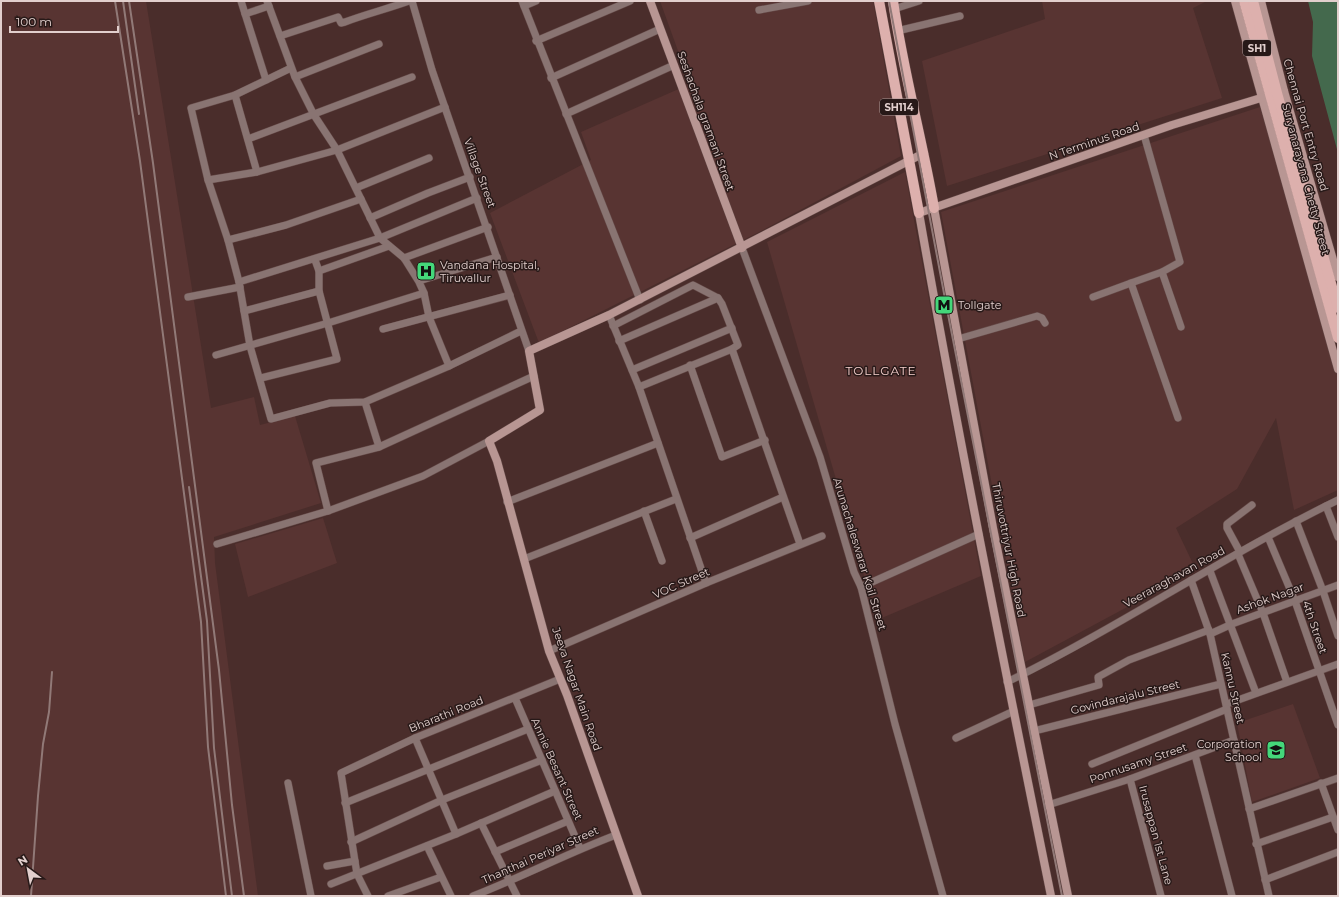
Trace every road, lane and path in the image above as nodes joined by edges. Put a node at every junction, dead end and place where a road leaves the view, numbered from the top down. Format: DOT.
graph roads {
  1 [pos="241,1"];
  2 [pos="409,1"];
  3 [pos="412,1"];
  4 [pos="536,1"];
  5 [pos="630,1"];
  6 [pos="650,1"];
  7 [pos="808,1"];
  8 [pos="879,1"];
  9 [pos="919,1"];
  10 [pos="1235,1"];
  11 [pos="1244,1"];
  12 [pos="1253,1"];
  13 [pos="1262,1"];
  14 [pos="268,3"];
  15 [pos="523,4"];
  16 [pos="894,5"];
  17 [pos="758,10"];
  18 [pos="244,14"];
  19 [pos="960,16"];
  20 [pos="660,29"];
  21 [pos="897,31"];
  22 [pos="280,36"];
  23 [pos="536,41"];
  24 [pos="379,44"];
  25 [pos="674,65"];
  26 [pos="291,68"];
  27 [pos="295,77"];
  28 [pos="412,77"];
  29 [pos="551,78"];
  30 [pos="266,80"];
  31 [pos="1273,94"];
  32 [pos="236,95"];
  33 [pos="445,107"];
  34 [pos="566,114"];
  35 [pos="314,115"];
  36 [pos="1144,135"];
  37 [pos="248,139"];
  38 [pos="337,150"];
  39 [pos="924,153"];
  40 [pos="429,158"];
  41 [pos="909,160"];
  42 [pos="257,172"];
  43 [pos="470,177"];
  44 [pos="208,180"];
  45 [pos="356,188"];
  46 [pos="477,198"];
  47 [pos="361,199"];
  48 [pos="934,208"];
  49 [pos="919,213"];
  50 [pos="370,218"];
  51 [pos="488,227"];
  52 [pos="380,238"];
  53 [pos="228,240"];
  54 [pos="389,246"];
  55 [pos="742,248"];
  56 [pos="497,257"];
  57 [pos="404,258"];
  58 [pos="315,260"];
  59 [pos="319,271"];
  60 [pos="1162,272"];
  61 [pos="1338,278"];
  62 [pos="419,281"];
  63 [pos="1131,283"];
  64 [pos="240,284"];
  65 [pos="319,291"];
  66 [pos="424,293"];
  67 [pos="510,295"];
  68 [pos="188,297"];
  69 [pos="1094,297"];
  70 [pos="718,298"];
  71 [pos="640,300"];
  72 [pos="1338,308"];
  73 [pos="244,311"];
  74 [pos="609,315"];
  75 [pos="429,317"];
  76 [pos="1045,323"];
  77 [pos="328,324"];
  78 [pos="613,326"];
  79 [pos="1181,327"];
  80 [pos="732,328"];
  81 [pos="383,329"];
  82 [pos="522,331"];
  83 [pos="1338,338"];
  84 [pos="958,339"];
  85 [pos="619,340"];
  86 [pos="250,346"];
  87 [pos="732,349"];
  88 [pos="529,351"];
  89 [pos="216,355"];
  90 [pos="690,365"];
  91 [pos="449,366"];
  92 [pos="1338,369"];
  93 [pos="632,370"];
  94 [pos="534,376"];
  95 [pos="261,378"];
  96 [pos="639,386"];
  97 [pos="365,402"];
  98 [pos="1178,418"];
  99 [pos="765,440"];
  100 [pos="489,441"];
  101 [pos="658,443"];
  102 [pos="379,448"];
  103 [pos="784,497"];
  104 [pos="676,499"];
  105 [pos="1338,500"];
  106 [pos="507,502"];
  107 [pos="1252,505"];
  108 [pos="1326,506"];
  109 [pos="328,511"];
  110 [pos="644,511"];
  111 [pos="1296,521"];
  112 [pos="979,534"];
  113 [pos="822,536"];
  114 [pos="1268,537"];
  115 [pos="1338,537"];
  116 [pos="690,538"];
  117 [pos="217,544"];
  118 [pos="800,544"];
  119 [pos="1239,553"];
  120 [pos="524,559"];
  121 [pos="662,560"];
  122 [pos="1210,571"];
  123 [pos="1191,580"];
  124 [pos="706,583"];
  125 [pos="1338,585"];
  126 [pos="861,587"];
  127 [pos="1323,591"];
  128 [pos="1295,601"];
  129 [pos="1263,613"];
  130 [pos="1232,624"];
  131 [pos="1209,632"];
  132 [pos="1338,636"];
  133 [pos="549,652"];
  134 [pos="1338,664"];
  135 [pos="1319,672"];
  136 [pos="1022,675"];
  137 [pos="560,679"];
  138 [pos="1008,682"];
  139 [pos="1287,682"];
  140 [pos="1221,684"];
  141 [pos="1256,693"];
  142 [pos="515,698"];
  143 [pos="1029,706"];
  144 [pos="1227,707"];
  145 [pos="1014,711"];
  146 [pos="1338,725"];
  147 [pos="528,729"];
  148 [pos="1034,731"];
  149 [pos="415,738"];
  150 [pos="956,738"];
  151 [pos="1234,740"];
  152 [pos="1195,755"];
  153 [pos="542,760"];
  154 [pos="1092,764"];
  155 [pos="428,768"];
  156 [pos="1338,778"];
  157 [pos="1130,779"];
  158 [pos="288,783"];
  159 [pos="1321,783"];
  160 [pos="555,791"];
  161 [pos="442,800"];
  162 [pos="345,803"];
  163 [pos="1048,805"];
  164 [pos="1249,809"];
  165 [pos="1333,816"];
  166 [pos="568,821"];
  167 [pos="481,823"];
  168 [pos="1338,830"];
  169 [pos="456,834"];
  170 [pos="616,835"];
  171 [pos="351,842"];
  172 [pos="1256,844"];
  173 [pos="427,846"];
  174 [pos="580,848"];
  175 [pos="495,852"];
  176 [pos="1338,852"];
  177 [pos="355,861"];
  178 [pos="327,866"];
  179 [pos="357,874"];
  180 [pos="441,877"];
  181 [pos="1265,880"];
  182 [pos="510,882"];
  183 [pos="331,884"];
  184 [pos="310,896"];
  185 [pos="368,896"];
  186 [pos="388,896"];
  187 [pos="451,896"];
  188 [pos="474,896"];
  189 [pos="517,896"];
  190 [pos="638,896"];
  191 [pos="943,896"];
  192 [pos="1051,896"];
  193 [pos="1068,896"];
  194 [pos="1161,896"];
  195 [pos="1232,896"];
  196 [pos="1269,896"];
  1 -- 18 [label="street"];
  2 -- 22 [label="street"];
  3 -- 33 [label="street, Village Street"];
  4 -- 15 [label="street"];
  5 -- 23 [label="street"];
  6 -- 20 [label="street, Seshachala gramani Street"];
  7 -- 17 [label="street"];
  8 -- 41 [label="main road, SH114"];
  9 -- 16 [label="street"];
  10 -- 31 [label="street"];
  11 -- 31 [label="main road, SH1"];
  12 -- 31 [label="main road, SH1"];
  13 -- 31 [label="street, Chennai Port Entry Road"];
  14 -- 18 [label="street"];
  14 -- 22 [label="street"];
  15 -- 23 [label="street"];
  16 -- 21 [label="main road, SH114"];
  18 -- 30 [label="street"];
  19 -- 21 [label="street"];
  20 -- 25 [label="street, Seshachala gramani Street"];
  20 -- 29 [label="street"];
  21 -- 39 [label="main road, SH114"];
  22 -- 26 [label="street"];
  23 -- 29 [label="street"];
  24 -- 27 [label="street"];
  25 -- 34 [label="street"];
  25 -- 55 [label="street, Seshachala gramani Street"];
  26 -- 27 [label="street"];
  26 -- 30 [label="street"];
  27 -- 35 [label="street"];
  28 -- 35 [label="street"];
  29 -- 34 [label="street"];
  30 -- 32 [label="street"];
  31 -- 36 [label="street, N Terminus Road"];
  31 -- 61 [label="street, Chennai Port Entry Road"];
  31 -- 72 [label="main road, Suryanarayana Chetty Street"];
  31 -- 83 [label="main road, Suryanarayana Chetty Street"];
  31 -- 92 [label="street"];
  32 -- 37 [label="street"];
  32 -- 44 [label="street"];
  33 -- 38 [label="street"];
  33 -- 43 [label="street, Village Street"];
  34 -- 71 [label="street"];
  35 -- 37 [label="street"];
  35 -- 38 [label="street"];
  36 -- 48 [label="street, N Terminus Road"];
  36 -- 60 [label="street"];
  37 -- 42 [label="street"];
  38 -- 42 [label="street"];
  38 -- 45 [label="street"];
  39 -- 41 [label="street"];
  39 -- 48 [label="main road, SH114"];
  40 -- 45 [label="street"];
  41 -- 49 [label="main road, SH114"];
  41 -- 55 [label="street"];
  42 -- 44 [label="street"];
  43 -- 46 [label="street, Village Street"];
  43 -- 50 [label="street"];
  44 -- 53 [label="street"];
  45 -- 47 [label="street"];
  46 -- 51 [label="street, Village Street"];
  46 -- 52 [label="street"];
  47 -- 50 [label="street"];
  47 -- 53 [label="street"];
  48 -- 49 [label="street, N Terminus Road"];
  48 -- 84 [label="street, Thiruvottriyur High Road"];
  49 -- 112 [label="street"];
  50 -- 52 [label="street"];
  51 -- 56 [label="street, Village Street"];
  51 -- 57 [label="street"];
  52 -- 54 [label="street"];
  52 -- 58 [label="street"];
  53 -- 64 [label="street"];
  54 -- 57 [label="street"];
  54 -- 59 [label="street"];
  55 -- 71 [label="street"];
  55 -- 126 [label="street, Arunachaleswarar Koil Street"];
  56 -- 62 [label="street"];
  56 -- 67 [label="street, Village Street"];
  57 -- 62 [label="street"];
  58 -- 59 [label="street"];
  58 -- 64 [label="street"];
  59 -- 65 [label="street"];
  60 -- 63 [label="street"];
  60 -- 79 [label="street"];
  62 -- 66 [label="street"];
  63 -- 69 [label="street"];
  63 -- 98 [label="street"];
  64 -- 68 [label="street"];
  64 -- 73 [label="street"];
  65 -- 73 [label="street"];
  65 -- 77 [label="street"];
  66 -- 75 [label="street"];
  66 -- 77 [label="street"];
  67 -- 75 [label="street"];
  67 -- 82 [label="street, Village Street"];
  70 -- 78 [label="street"];
  70 -- 80 [label="street"];
  70 -- 85 [label="street"];
  71 -- 74 [label="street"];
  73 -- 86 [label="street"];
  74 -- 78 [label="street"];
  74 -- 88 [label="street"];
  75 -- 81 [label="street"];
  75 -- 91 [label="street"];
  76 -- 84 [label="street"];
  77 -- 86 [label="street"];
  77 -- 95 [label="street"];
  78 -- 85 [label="street"];
  80 -- 87 [label="street"];
  80 -- 93 [label="street"];
  82 -- 88 [label="street, Village Street"];
  82 -- 91 [label="street"];
  84 -- 136 [label="street, Thiruvottriyur High Road"];
  85 -- 93 [label="street"];
  86 -- 89 [label="street"];
  86 -- 95 [label="street"];
  87 -- 90 [label="street"];
  87 -- 99 [label="street"];
  88 -- 94 [label="street"];
  90 -- 96 [label="street"];
  90 -- 99 [label="street"];
  91 -- 97 [label="street"];
  93 -- 96 [label="street"];
  94 -- 100 [label="street"];
  94 -- 102 [label="street"];
  95 -- 97 [label="street"];
  96 -- 101 [label="street"];
  97 -- 102 [label="street"];
  99 -- 103 [label="street"];
  100 -- 106 [label="street, Jeeva Nagar Main Road"];
  100 -- 109 [label="street"];
  101 -- 104 [label="street"];
  101 -- 106 [label="street"];
  102 -- 109 [label="street"];
  103 -- 116 [label="street"];
  103 -- 118 [label="street"];
  104 -- 110 [label="street"];
  104 -- 116 [label="street"];
  105 -- 108 [label="street, Veeraraghavan Road"];
  106 -- 120 [label="street, Jeeva Nagar Main Road"];
  107 -- 119 [label="street"];
  108 -- 111 [label="street, Veeraraghavan Road"];
  108 -- 115 [label="street"];
  109 -- 117 [label="street"];
  110 -- 120 [label="street"];
  110 -- 121 [label="street"];
  111 -- 114 [label="street, Veeraraghavan Road"];
  111 -- 127 [label="street"];
  112 -- 126 [label="street"];
  112 -- 138 [label="street"];
  113 -- 118 [label="street, VOC Street"];
  114 -- 119 [label="street, Veeraraghavan Road"];
  114 -- 128 [label="street, 4th Street"];
  116 -- 124 [label="street"];
  118 -- 124 [label="street, VOC Street"];
  119 -- 122 [label="street, Veeraraghavan Road"];
  119 -- 129 [label="street"];
  120 -- 133 [label="street, Jeeva Nagar Main Road"];
  122 -- 123 [label="street, Veeraraghavan Road"];
  122 -- 130 [label="street"];
  123 -- 131 [label="street, Kannu Street"];
  123 -- 136 [label="street, Veeraraghavan Road"];
  124 -- 133 [label="street, VOC Street"];
  125 -- 127 [label="street, Ashok Nagar"];
  126 -- 191 [label="street, Arunachaleswarar Koil Street"];
  127 -- 128 [label="street, Ashok Nagar"];
  127 -- 132 [label="street"];
  128 -- 129 [label="street, Ashok Nagar"];
  128 -- 135 [label="street, 4th Street"];
  129 -- 130 [label="street, Ashok Nagar"];
  129 -- 139 [label="street"];
  130 -- 131 [label="street, Ashok Nagar"];
  130 -- 141 [label="street"];
  131 -- 140 [label="street, Kannu Street"];
  131 -- 143 [label="street, Ashok Nagar"];
  133 -- 137 [label="street, Jeeva Nagar Main Road"];
  134 -- 135 [label="street"];
  135 -- 139 [label="street"];
  135 -- 146 [label="street, 4th Street"];
  136 -- 138 [label="street, Veeraraghavan Road"];
  136 -- 143 [label="street, Thiruvottriyur High Road"];
  137 -- 142 [label="street, Bharathi Road"];
  137 -- 170 [label="street, Jeeva Nagar Main Road"];
  138 -- 145 [label="street"];
  139 -- 141 [label="street"];
  140 -- 144 [label="street, Kannu Street"];
  140 -- 148 [label="street, Govindarajalu Street"];
  141 -- 144 [label="street"];
  142 -- 147 [label="street, Annie Besant Street"];
  142 -- 149 [label="street, Bharathi Road"];
  143 -- 148 [label="street, Thiruvottriyur High Road"];
  144 -- 151 [label="street, Kannu Street"];
  144 -- 154 [label="street"];
  145 -- 150 [label="street"];
  145 -- 192 [label="street"];
  147 -- 153 [label="street, Annie Besant Street"];
  147 -- 155 [label="street"];
  148 -- 163 [label="street, Thiruvottriyur High Road"];
  149 -- 155 [label="street"];
  149 -- 162 [label="street, Bharathi Road"];
  151 -- 152 [label="street, Ponnusamy Street"];
  151 -- 164 [label="street, Kannu Street"];
  152 -- 157 [label="street, Ponnusamy Street"];
  152 -- 195 [label="street"];
  153 -- 160 [label="street, Annie Besant Street"];
  153 -- 161 [label="street"];
  155 -- 161 [label="street"];
  155 -- 162 [label="street"];
  156 -- 159 [label="street"];
  157 -- 163 [label="street, Ponnusamy Street"];
  157 -- 194 [label="street, Irusappan 1st Lane"];
  158 -- 184 [label="street"];
  159 -- 164 [label="street"];
  159 -- 165 [label="street"];
  160 -- 166 [label="street, Annie Besant Street"];
  160 -- 167 [label="street"];
  161 -- 169 [label="street"];
  161 -- 171 [label="street"];
  162 -- 171 [label="street"];
  163 -- 193 [label="street, Thiruvottriyur High Road"];
  164 -- 172 [label="street, Kannu Street"];
  165 -- 168 [label="street"];
  165 -- 172 [label="street"];
  166 -- 174 [label="street, Annie Besant Street"];
  166 -- 175 [label="street"];
  167 -- 169 [label="street"];
  167 -- 175 [label="street"];
  169 -- 173 [label="street"];
  170 -- 174 [label="street, Thanthai Periyar Street"];
  170 -- 190 [label="street, Jeeva Nagar Main Road"];
  171 -- 177 [label="street"];
  172 -- 181 [label="street, Kannu Street"];
  173 -- 179 [label="street"];
  173 -- 180 [label="street"];
  174 -- 182 [label="street, Thanthai Periyar Street"];
  175 -- 182 [label="street"];
  176 -- 181 [label="street"];
  177 -- 178 [label="street"];
  177 -- 179 [label="street"];
  179 -- 183 [label="street"];
  179 -- 185 [label="street"];
  180 -- 186 [label="street"];
  180 -- 187 [label="street"];
  181 -- 196 [label="street, Kannu Street"];
  182 -- 188 [label="street, Thanthai Periyar Street"];
  182 -- 189 [label="street"];
}
